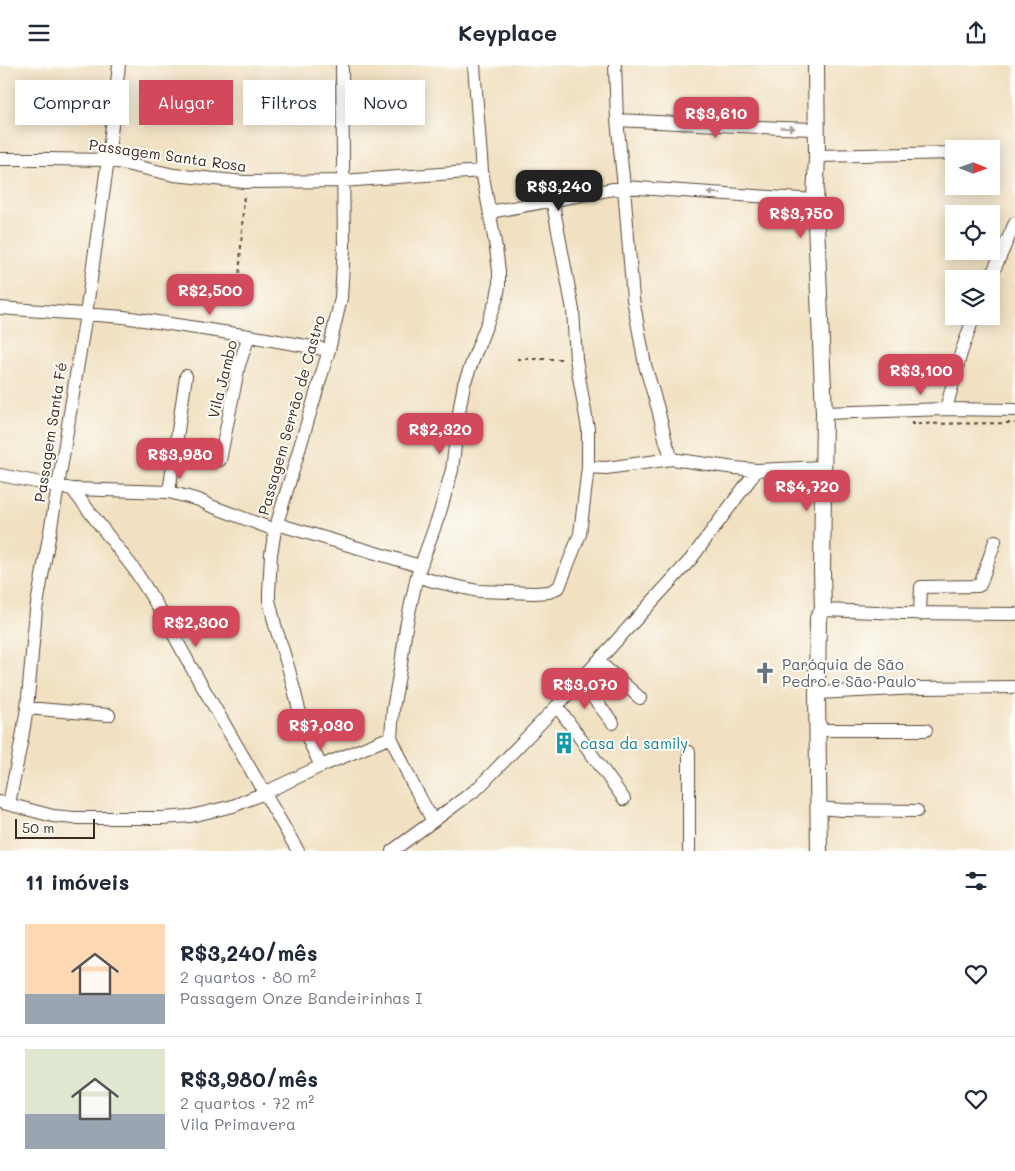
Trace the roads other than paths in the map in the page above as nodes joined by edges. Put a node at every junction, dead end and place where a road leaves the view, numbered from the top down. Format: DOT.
graph roads {
  1 [pos="119,65"];
  2 [pos="342,65"];
  3 [pos="474,65"];
  4 [pos="615,65"];
  5 [pos="816,65"];
  6 [pos="617,120"];
  7 [pos="816,129"];
  8 [pos="945,153"];
  9 [pos="817,156"];
  10 [pos="0,159"];
  11 [pos="108,160"];
  12 [pos="482,171"];
  13 [pos="342,181"];
  14 [pos="624,187"];
  15 [pos="552,199"];
  16 [pos="815,200"];
  17 [pos="490,212"];
  18 [pos="1015,223"];
  19 [pos="994,270"];
  20 [pos="0,308"];
  21 [pos="86,314"];
  22 [pos="971,325"];
  23 [pos="249,336"];
  24 [pos="329,350"];
  25 [pos="186,376"];
  26 [pos="946,409"];
  27 [pos="1015,410"];
  28 [pos="824,413"];
  29 [pos="672,459"];
  30 [pos="220,460"];
  31 [pos="588,467"];
  32 [pos="823,467"];
  33 [pos="757,470"];
  34 [pos="0,475"];
  35 [pos="58,487"];
  36 [pos="72,489"];
  37 [pos="169,492"];
  38 [pos="276,527"];
  39 [pos="995,541"];
  40 [pos="418,571"];
  41 [pos="823,610"];
  42 [pos="920,614"];
  43 [pos="1015,614"];
  44 [pos="598,661"];
  45 [pos="579,680"];
  46 [pos="1015,687"];
  47 [pos="817,693"];
  48 [pos="640,699"];
  49 [pos="557,706"];
  50 [pos="27,708"];
  51 [pos="109,715"];
  52 [pos="613,723"];
  53 [pos="818,730"];
  54 [pos="926,730"];
  55 [pos="390,737"];
  56 [pos="689,751"];
  57 [pos="321,766"];
  58 [pos="264,793"];
  59 [pos="624,799"];
  60 [pos="4,803"];
  61 [pos="819,808"];
  62 [pos="917,811"];
  63 [pos="433,821"];
  64 [pos="298,851"];
  65 [pos="392,851"];
  66 [pos="688,851"];
  67 [pos="819,851"];
  1 -- 11 [label="street, Passagem Santa Fé"];
  2 -- 13 [label="street, Passagem Serrão de Castro"];
  3 -- 12 [label="street"];
  4 -- 6 [label="street"];
  5 -- 7 [label="main road"];
  6 -- 7 [label="street, one-way"];
  6 -- 14 [label="street"];
  7 -- 9 [label="main road"];
  8 -- 9 [label="street"];
  9 -- 16 [label="main road"];
  10 -- 11 [label="street, Passagem Santa Rosa"];
  11 -- 13 [label="street, Passagem Santa Rosa"];
  11 -- 21 [label="street, Passagem Santa Fé"];
  12 -- 13 [label="street, Passagem Santa Rosa"];
  12 -- 17 [label="street"];
  13 -- 24 [label="street, Passagem Serrão de Castro"];
  14 -- 15 [label="street"];
  16 -- 14 [label="street, one-way"];
  14 -- 29 [label="street"];
  15 -- 17 [label="street"];
  15 -- 31 [label="street"];
  16 -- 28 [label="main road"];
  17 -- 40 [label="street"];
  18 -- 19 [label="street"];
  20 -- 21 [label="street"];
  21 -- 23 [label="street"];
  21 -- 35 [label="street, Passagem Santa Fé"];
  22 -- 26 [label="street"];
  23 -- 24 [label="street"];
  23 -- 30 [label="street, Vila Jambo"];
  24 -- 38 [label="street, Passagem Serrão de Castro"];
  25 -- 37 [label="street"];
  26 -- 27 [label="street"];
  26 -- 28 [label="street"];
  28 -- 32 [label="main road"];
  29 -- 31 [label="street"];
  29 -- 33 [label="street"];
  31 -- 40 [label="street"];
  32 -- 33 [label="street"];
  32 -- 41 [label="main road"];
  33 -- 44 [label="street"];
  34 -- 35 [label="street"];
  35 -- 36 [label="street"];
  35 -- 50 [label="street, Passagem Santa Fé"];
  36 -- 37 [label="street"];
  36 -- 58 [label="street"];
  37 -- 38 [label="street"];
  38 -- 40 [label="street"];
  38 -- 57 [label="street, Passagem Serrão de Castro"];
  39 -- 42 [label="street"];
  40 -- 55 [label="street"];
  41 -- 42 [label="street"];
  41 -- 47 [label="main road"];
  42 -- 43 [label="street"];
  44 -- 45 [label="street"];
  44 -- 48 [label="street"];
  45 -- 49 [label="street"];
  45 -- 52 [label="street"];
  46 -- 47 [label="street"];
  47 -- 53 [label="main road"];
  49 -- 59 [label="street"];
  49 -- 63 [label="street"];
  50 -- 51 [label="street"];
  50 -- 60 [label="street, Passagem Santa Fé"];
  53 -- 54 [label="street"];
  53 -- 61 [label="main road"];
  55 -- 57 [label="street"];
  55 -- 63 [label="street"];
  56 -- 66 [label="street"];
  57 -- 58 [label="street"];
  58 -- 60 [label="street"];
  58 -- 64 [label="street"];
  61 -- 62 [label="street"];
  61 -- 67 [label="main road"];
  63 -- 65 [label="street"];
}
